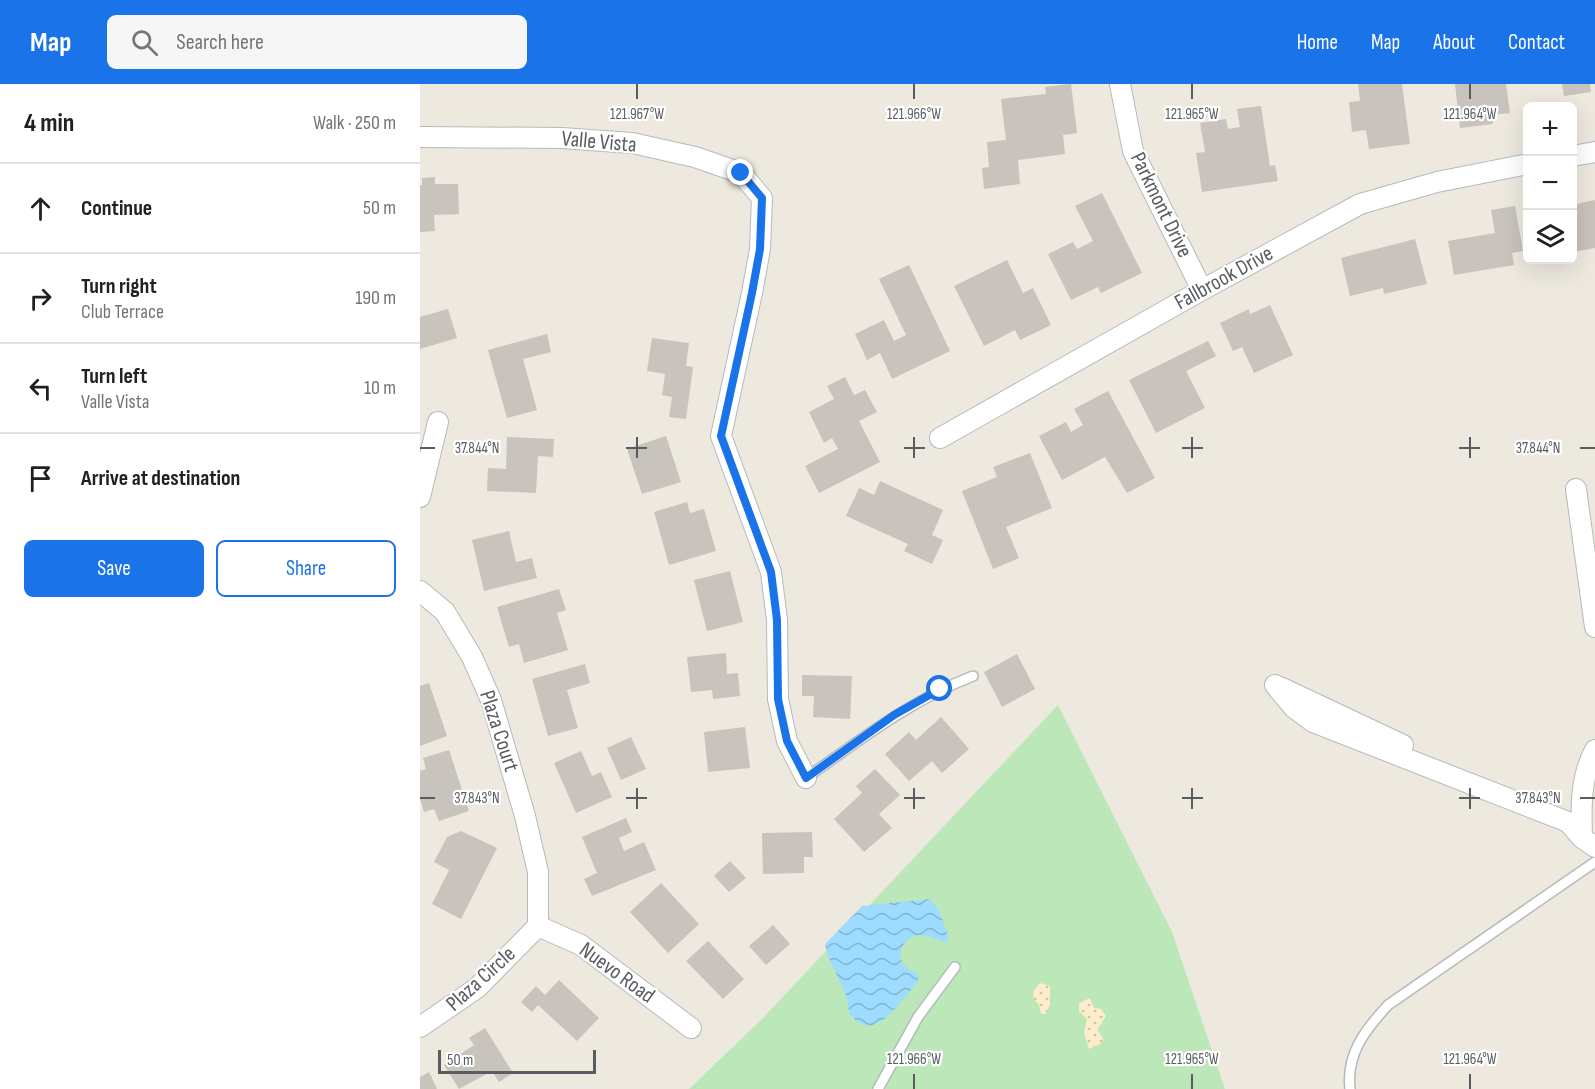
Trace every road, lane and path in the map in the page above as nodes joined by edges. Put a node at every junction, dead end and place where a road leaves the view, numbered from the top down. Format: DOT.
graph roads {
  1 [pos="1120,84"];
  2 [pos="420,137"];
  3 [pos="1595,152"];
  4 [pos="1577,155"];
  5 [pos="1523,165"];
  6 [pos="1202,290"];
  7 [pos="438,422"];
  8 [pos="940,438"];
  9 [pos="1576,489"];
  10 [pos="420,497"];
  11 [pos="420,591"];
  12 [pos="1595,627"];
  13 [pos="973,676"];
  14 [pos="1275,685"];
  15 [pos="1595,750"];
  16 [pos="806,778"];
  17 [pos="1588,843"];
  18 [pos="1595,862"];
  19 [pos="538,926"];
  20 [pos="955,967"];
  21 [pos="420,1027"];
  22 [pos="691,1028"];
  23 [pos="878,1089"];
  24 [pos="1350,1089"];
  1 -- 6 [label="street, Parkmont Drive"];
  2 -- 16 [label="street, Valle Vista"];
  3 -- 4 [label="street"];
  5 -- 6 [label="street, Fallbrook Drive"];
  6 -- 8 [label="street, Fallbrook Drive"];
  7 -- 10 [label="street"];
  9 -- 12 [label="street"];
  11 -- 19 [label="street, Plaza Court"];
  13 -- 16 [label="lane"];
  14 -- 17 [label="street"];
  15 -- 17 [label="street"];
  18 -- 24 [label="lane"];
  19 -- 21 [label="street, Plaza Circle"];
  19 -- 22 [label="street, Nuevo Road"];
  20 -- 23 [label="lane"];
}
